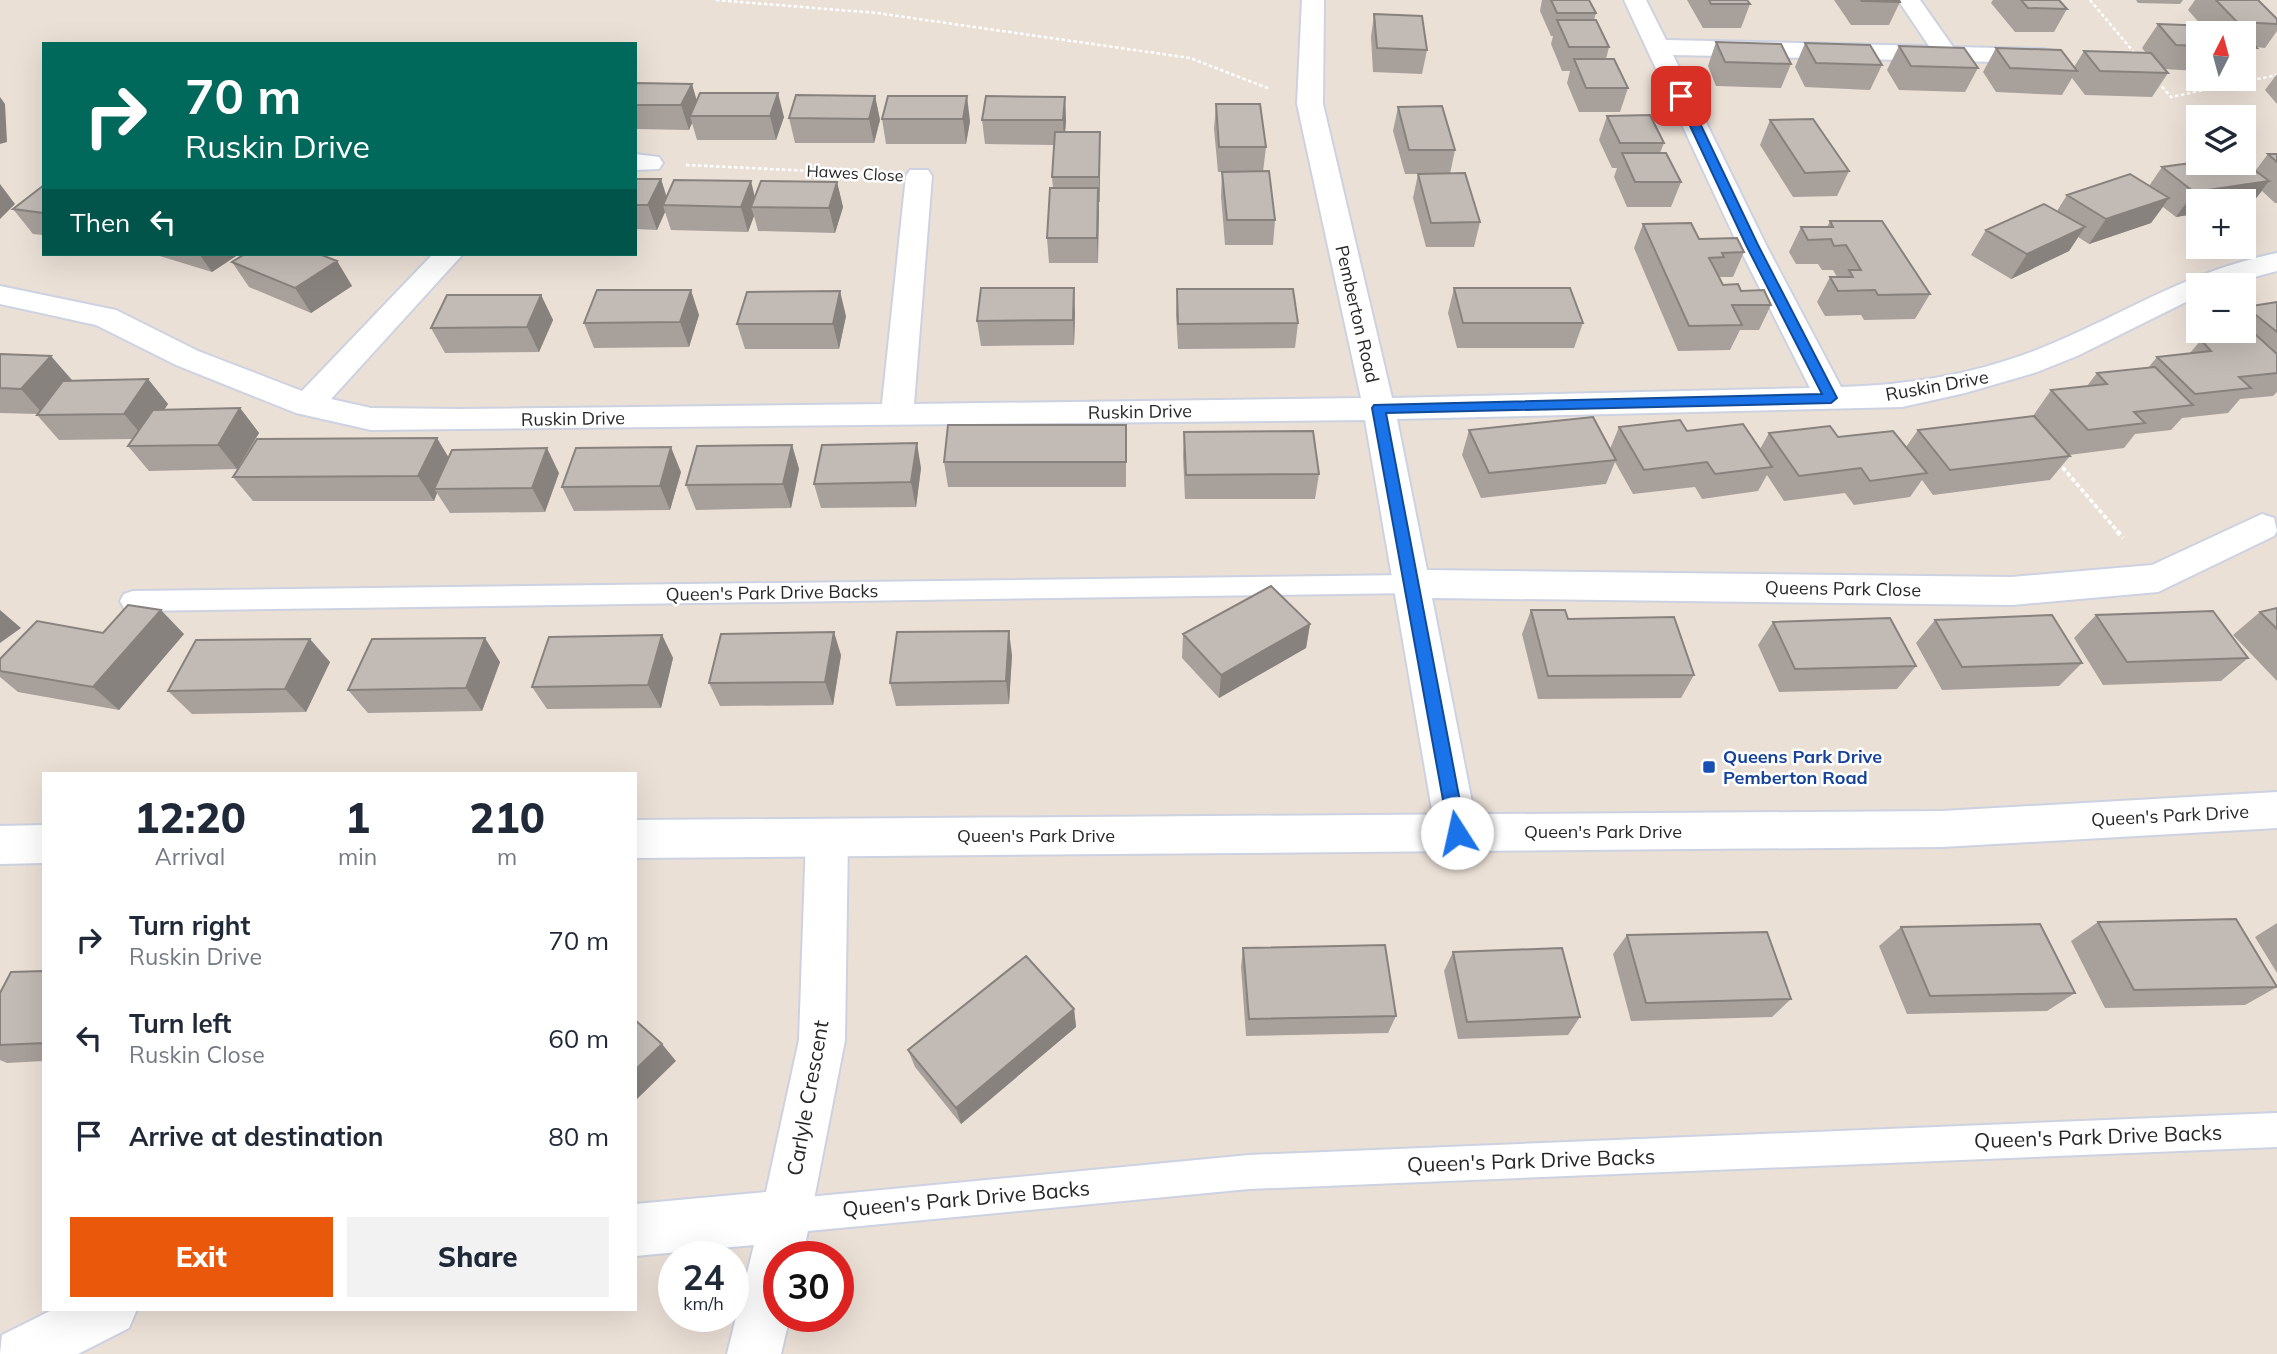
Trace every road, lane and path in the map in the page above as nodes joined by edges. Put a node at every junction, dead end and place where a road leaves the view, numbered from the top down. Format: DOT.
graph roads {
  1 [pos="716,0"];
  2 [pos="1313,0"];
  3 [pos="1635,0"];
  4 [pos="1909,0"];
  5 [pos="2090,0"];
  6 [pos="1658,47"];
  7 [pos="1945,52"];
  8 [pos="2051,56"];
  9 [pos="2139,58"];
  10 [pos="2277,75"];
  11 [pos="2155,78"];
  12 [pos="1310,104"];
  13 [pos="643,163"];
  14 [pos="919,176"];
  15 [pos="447,256"];
  16 [pos="2277,262"];
  17 [pos="0,295"];
  18 [pos="1831,398"];
  19 [pos="307,405"];
  20 [pos="1379,408"];
  21 [pos="897,415"];
  22 [pos="2050,453"];
  23 [pos="2262,527"];
  24 [pos="2158,578"];
  25 [pos="1412,584"];
  26 [pos="133,601"];
  27 [pos="2277,810"];
  28 [pos="1457,833"];
  29 [pos="827,838"];
  30 [pos="637,839"];
  31 [pos="42,844"];
  32 [pos="0,845"];
  33 [pos="2277,1130"];
  34 [pos="787,1216"];
  35 [pos="637,1230"];
  36 [pos="106,1311"];
  37 [pos="21,1354"];
  38 [pos="754,1354"];
  1 -- 12 [label="path"];
  2 -- 12 [label="street, Pemberton Road"];
  3 -- 6 [label="street"];
  4 -- 7 [label="street"];
  5 -- 9 [label="path"];
  6 -- 7 [label="street"];
  6 -- 18 [label="street"];
  7 -- 8 [label="street"];
  10 -- 11 [label="path"];
  12 -- 20 [label="street, Pemberton Road"];
  13 -- 14 [label="path, Hawes Close"];
  14 -- 21 [label="street, Hawes Close"];
  15 -- 19 [label="street"];
  16 -- 18 [label="street, Ruskin Drive"];
  17 -- 19 [label="street, Ruskin Drive"];
  18 -- 20 [label="street, Ruskin Drive"];
  19 -- 21 [label="street, Ruskin Drive"];
  20 -- 21 [label="street, Ruskin Drive"];
  20 -- 25 [label="street, Pemberton Road"];
  22 -- 24 [label="path"];
  23 -- 24 [label="street, Queens Park Close"];
  24 -- 25 [label="street, Queens Park Close"];
  25 -- 26 [label="lane, Queen's Park Drive Backs"];
  25 -- 28 [label="street, Pemberton Road"];
  27 -- 28 [label="street, Queen's Park Drive"];
  28 -- 29 [label="street, Queen's Park Drive"];
  29 -- 30 [label="street, Queen's Park Drive"];
  29 -- 34 [label="street, Carlyle Crescent"];
  31 -- 32 [label="street"];
  33 -- 34 [label="lane, Queen's Park Drive Backs"];
  34 -- 35 [label="street"];
  34 -- 38 [label="street, Carlyle Crescent"];
  36 -- 37 [label="street"];
}
